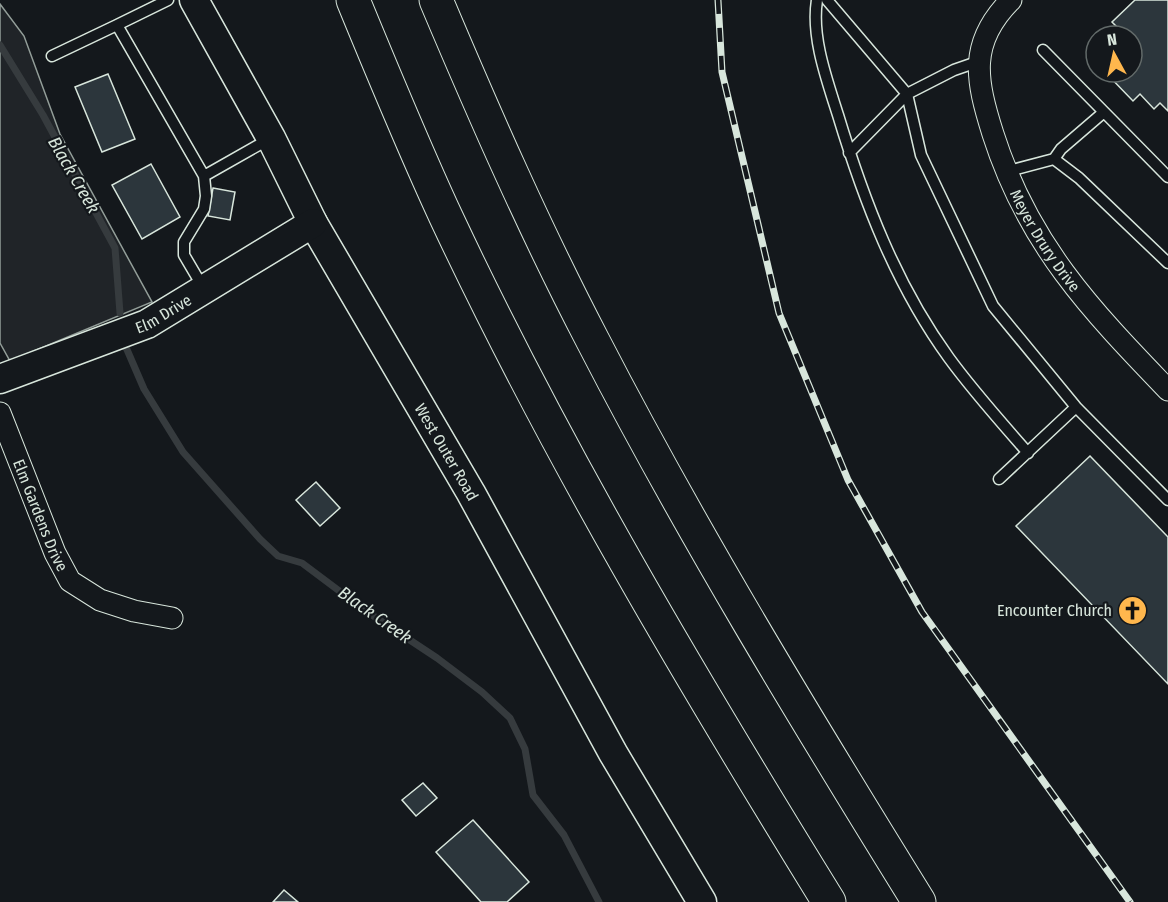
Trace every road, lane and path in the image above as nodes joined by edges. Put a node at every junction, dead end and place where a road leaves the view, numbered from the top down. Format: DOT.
graph roads {
  1 [pos="168,0"];
  2 [pos="194,0"];
  3 [pos="353,0"];
  4 [pos="436,0"];
  5 [pos="817,0"];
  6 [pos="827,0"];
  7 [pos="1011,0"];
  8 [pos="117,25"];
  9 [pos="1043,50"];
  10 [pos="52,56"];
  11 [pos="980,61"];
  12 [pos="908,94"];
  13 [pos="1104,112"];
  14 [pos="271,138"];
  15 [pos="849,153"];
  16 [pos="1054,159"];
  17 [pos="1005,172"];
  18 [pos="204,176"];
  19 [pos="1168,177"];
  20 [pos="313,223"];
  21 [pos="1168,263"];
  22 [pos="204,289"];
  23 [pos="0,379"];
  24 [pos="1168,390"];
  25 [pos="1076,407"];
  26 [pos="0,413"];
  27 [pos="1028,453"];
  28 [pos="999,479"];
  29 [pos="1168,500"];
  30 [pos="172,618"];
  31 [pos="702,902"];
  32 [pos="829,902"];
  33 [pos="918,902"];
  1 -- 8 [label="lane"];
  2 -- 14 [label="street, West Outer Road"];
  3 -- 32 [label="highway"];
  4 -- 33 [label="highway"];
  5 -- 15 [label="lane"];
  6 -- 12 [label="lane"];
  7 -- 11 [label="street, Meyer Drury Drive"];
  8 -- 10 [label="lane"];
  8 -- 18 [label="lane"];
  9 -- 13 [label="lane"];
  11 -- 12 [label="lane"];
  11 -- 17 [label="street, Meyer Drury Drive"];
  12 -- 15 [label="lane"];
  12 -- 25 [label="lane"];
  13 -- 16 [label="lane"];
  13 -- 19 [label="lane"];
  14 -- 18 [label="lane"];
  14 -- 20 [label="street, West Outer Road"];
  15 -- 27 [label="lane"];
  16 -- 17 [label="lane"];
  16 -- 21 [label="lane"];
  17 -- 24 [label="street, Meyer Drury Drive"];
  18 -- 22 [label="lane"];
  20 -- 22 [label="street, Elm Drive"];
  20 -- 31 [label="street, West Outer Road"];
  22 -- 23 [label="street, Elm Drive"];
  25 -- 27 [label="lane"];
  25 -- 29 [label="lane"];
  26 -- 30 [label="street, Elm Gardens Drive"];
  27 -- 28 [label="lane"];
}
